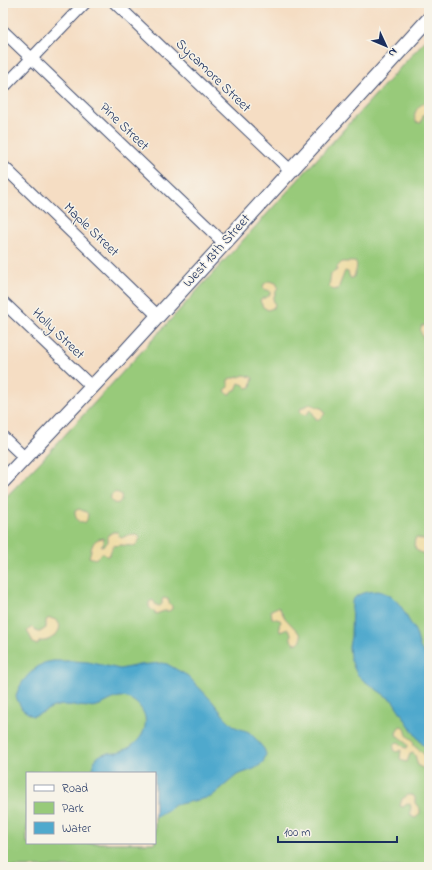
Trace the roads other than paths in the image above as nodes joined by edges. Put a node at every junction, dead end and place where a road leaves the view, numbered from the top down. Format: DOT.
graph roads {
  1 [pos="85,3"];
  2 [pos="115,3"];
  3 [pos="429,19"];
  4 [pos="3,31"];
  5 [pos="31,58"];
  6 [pos="3,88"];
  7 [pos="3,166"];
  8 [pos="290,170"];
  9 [pos="224,243"];
  10 [pos="3,302"];
  11 [pos="158,316"];
  12 [pos="92,387"];
  13 [pos="3,437"];
  14 [pos="25,458"];
  15 [pos="3,481"];
  1 -- 5 [label="street"];
  2 -- 8 [label="street, Sycamore Street"];
  3 -- 8 [label="main road, West 13th Street"];
  4 -- 5 [label="street, Pine Street"];
  5 -- 6 [label="street"];
  5 -- 9 [label="street, Pine Street"];
  7 -- 11 [label="street, Maple Street"];
  8 -- 9 [label="main road, West 13th Street"];
  9 -- 11 [label="main road, West 13th Street"];
  10 -- 12 [label="street, Holly Street"];
  11 -- 12 [label="main road, West 13th Street"];
  12 -- 14 [label="main road, West 13th Street"];
  13 -- 14 [label="street"];
  14 -- 15 [label="main road, West 13th Street"];
}
